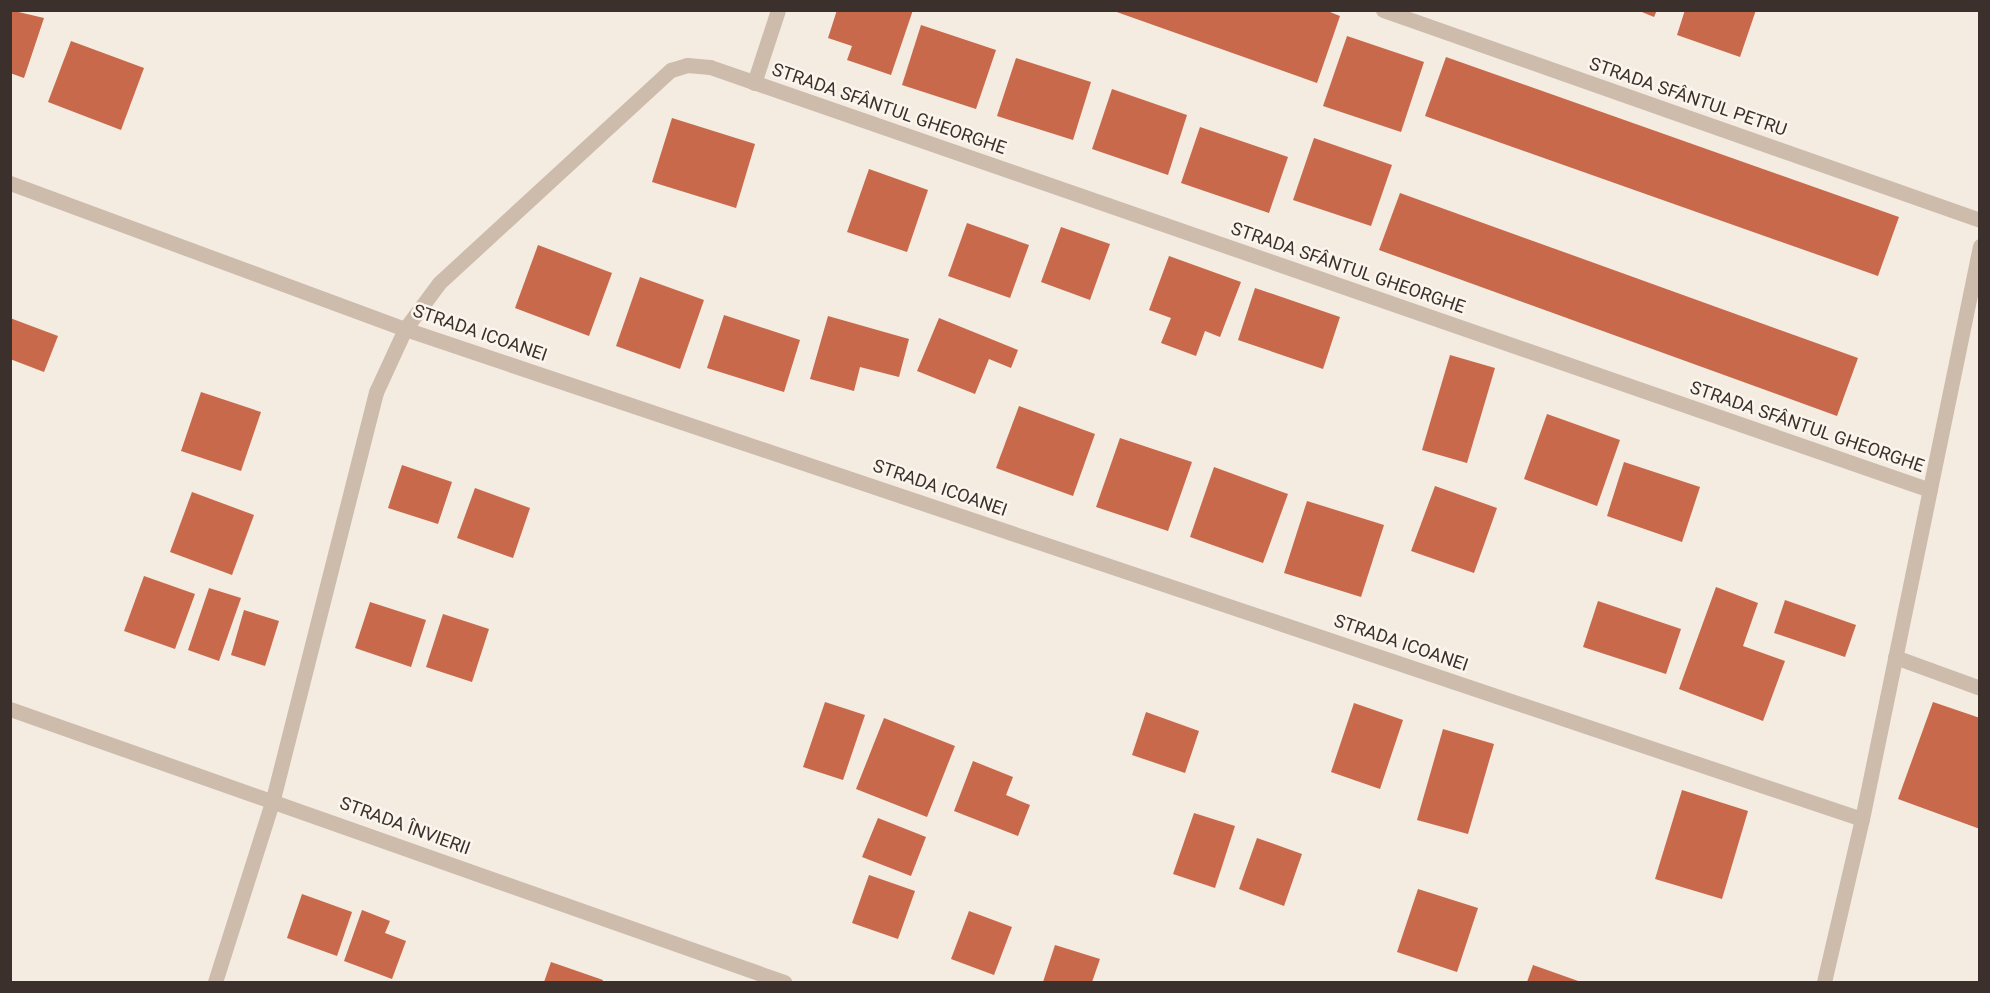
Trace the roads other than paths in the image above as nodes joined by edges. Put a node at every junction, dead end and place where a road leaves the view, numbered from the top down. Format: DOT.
graph roads {
  1 [pos="778,10"];
  2 [pos="1383,10"];
  3 [pos="754,82"];
  4 [pos="10,183"];
  5 [pos="1980,220"];
  6 [pos="1980,246"];
  7 [pos="405,329"];
  8 [pos="1929,490"];
  9 [pos="1896,657"];
  10 [pos="1980,688"];
  11 [pos="10,709"];
  12 [pos="273,799"];
  13 [pos="1862,819"];
  14 [pos="215,982"];
  15 [pos="784,982"];
  16 [pos="1824,982"];
  1 -- 3 [label="street"];
  2 -- 5 [label="street, STRADA SFÂNTUL PETRU"];
  3 -- 7 [label="street, STRADA SFÂNTUL GHEORGHE"];
  3 -- 8 [label="street, STRADA SFÂNTUL GHEORGHE"];
  4 -- 7 [label="street, STRADA ICOANEI"];
  6 -- 8 [label="street"];
  7 -- 12 [label="street, STRADA SFÂNTUL GHEORGHE"];
  7 -- 13 [label="street, STRADA ICOANEI"];
  8 -- 9 [label="street"];
  9 -- 10 [label="street"];
  9 -- 13 [label="street"];
  11 -- 12 [label="street, STRADA ÎNVIERII"];
  12 -- 14 [label="street, STRADA SFÂNTUL GHEORGHE"];
  12 -- 15 [label="street, STRADA ÎNVIERII"];
  13 -- 16 [label="street"];
}
